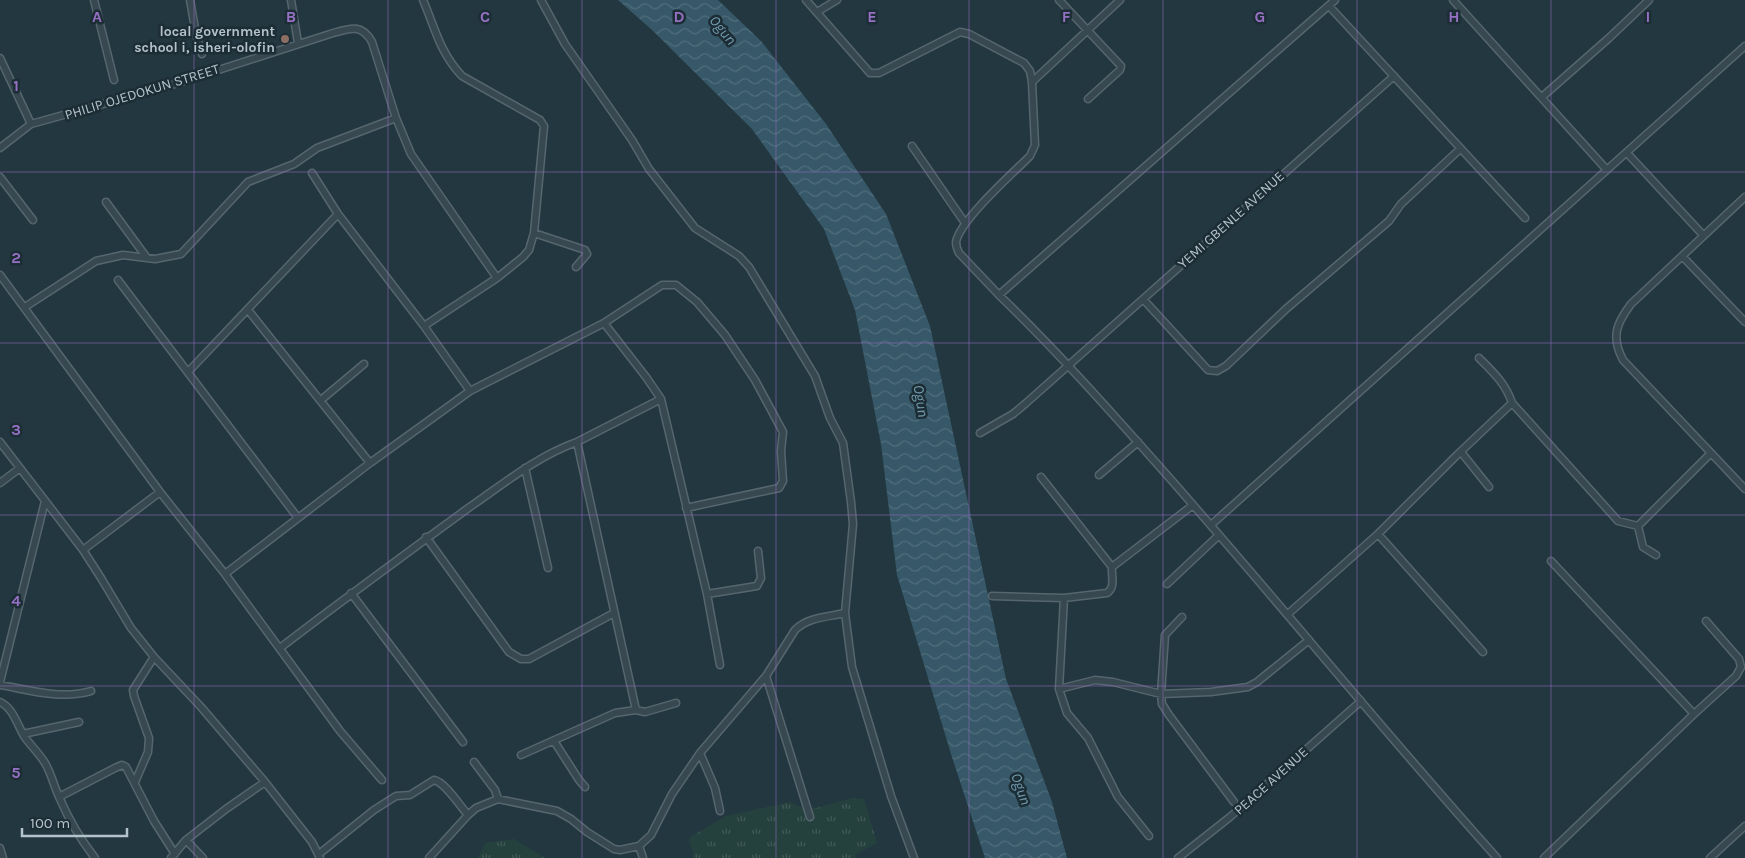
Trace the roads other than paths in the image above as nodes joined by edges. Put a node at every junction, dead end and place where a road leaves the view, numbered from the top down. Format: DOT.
graph roads {
  1 [pos="94,0"];
  2 [pos="190,0"];
  3 [pos="291,0"];
  4 [pos="423,0"];
  5 [pos="541,0"];
  6 [pos="806,0"];
  7 [pos="837,0"];
  8 [pos="1059,0"];
  9 [pos="1120,0"];
  10 [pos="1335,0"];
  11 [pos="1453,0"];
  12 [pos="1649,0"];
  13 [pos="1329,6"];
  14 [pos="817,12"];
  15 [pos="1088,31"];
  16 [pos="298,44"];
  17 [pos="1745,46"];
  18 [pos="202,54"];
  19 [pos="0,58"];
  20 [pos="1394,76"];
  21 [pos="114,80"];
  22 [pos="1032,82"];
  23 [pos="1542,97"];
  24 [pos="1088,99"];
  25 [pos="396,118"];
  26 [pos="31,124"];
  27 [pos="912,146"];
  28 [pos="0,148"];
  29 [pos="1460,149"];
  30 [pos="1627,153"];
  31 [pos="1607,170"];
  32 [pos="312,173"];
  33 [pos="0,177"];
  34 [pos="1745,197"];
  35 [pos="106,202"];
  36 [pos="338,214"];
  37 [pos="1524,218"];
  38 [pos="33,220"];
  39 [pos="965,223"];
  40 [pos="534,233"];
  41 [pos="1703,235"];
  42 [pos="1682,256"];
  43 [pos="147,258"];
  44 [pos="576,267"];
  45 [pos="0,275"];
  46 [pos="497,278"];
  47 [pos="118,280"];
  48 [pos="999,295"];
  49 [pos="1143,299"];
  50 [pos="24,307"];
  51 [pos="248,310"];
  52 [pos="604,322"];
  53 [pos="1745,322"];
  54 [pos="424,326"];
  55 [pos="1479,358"];
  56 [pos="364,364"];
  57 [pos="1068,365"];
  58 [pos="188,372"];
  59 [pos="470,391"];
  60 [pos="661,399"];
  61 [pos="321,400"];
  62 [pos="1512,403"];
  63 [pos="980,434"];
  64 [pos="0,442"];
  65 [pos="577,442"];
  66 [pos="1138,442"];
  67 [pos="1461,452"];
  68 [pos="1711,453"];
  69 [pos="370,462"];
  70 [pos="20,468"];
  71 [pos="525,468"];
  72 [pos="1099,475"];
  73 [pos="1041,477"];
  74 [pos="0,483"];
  75 [pos="1489,486"];
  76 [pos="1745,490"];
  77 [pos="160,492"];
  78 [pos="45,501"];
  79 [pos="1193,505"];
  80 [pos="686,508"];
  81 [pos="298,518"];
  82 [pos="1211,525"];
  83 [pos="1638,526"];
  84 [pos="1378,534"];
  85 [pos="1220,535"];
  86 [pos="426,537"];
  87 [pos="83,550"];
  88 [pos="758,551"];
  89 [pos="1656,555"];
  90 [pos="1551,561"];
  91 [pos="1112,567"];
  92 [pos="548,568"];
  93 [pos="225,574"];
  94 [pos="1167,584"];
  95 [pos="352,593"];
  96 [pos="707,594"];
  97 [pos="992,596"];
  98 [pos="1064,598"];
  99 [pos="614,613"];
  100 [pos="845,613"];
  101 [pos="1288,614"];
  102 [pos="1182,617"];
  103 [pos="1706,621"];
  104 [pos="1309,640"];
  105 [pos="280,648"];
  106 [pos="1483,652"];
  107 [pos="154,657"];
  108 [pos="720,665"];
  109 [pos="766,676"];
  110 [pos="0,684"];
  111 [pos="1059,688"];
  112 [pos="91,691"];
  113 [pos="1161,694"];
  114 [pos="1361,701"];
  115 [pos="0,702"];
  116 [pos="676,703"];
  117 [pos="636,710"];
  118 [pos="1694,714"];
  119 [pos="79,722"];
  120 [pos="23,734"];
  121 [pos="554,741"];
  122 [pos="463,742"];
  123 [pos="700,753"];
  124 [pos="521,754"];
  125 [pos="474,762"];
  126 [pos="382,780"];
  127 [pos="135,782"];
  128 [pos="265,782"];
  129 [pos="585,787"];
  130 [pos="59,797"];
  131 [pos="498,799"];
  132 [pos="1234,802"];
  133 [pos="720,811"];
  134 [pos="468,815"];
  135 [pos="810,817"];
  136 [pos="1745,826"];
  137 [pos="1148,836"];
  138 [pos="186,840"];
  139 [pos="639,846"];
  140 [pos="0,848"];
  141 [pos="173,856"];
  142 [pos="320,856"];
  143 [pos="3,858"];
  144 [pos="95,858"];
  145 [pos="203,858"];
  146 [pos="429,858"];
  147 [pos="643,858"];
  148 [pos="914,858"];
  149 [pos="1178,858"];
  150 [pos="1497,858"];
  151 [pos="1544,858"];
  152 [pos="1710,858"];
  1 -- 21 [label="street"];
  2 -- 18 [label="street"];
  3 -- 16 [label="street"];
  4 -- 40 [label="street"];
  5 -- 100 [label="street"];
  6 -- 14 [label="street"];
  7 -- 14 [label="street"];
  8 -- 15 [label="street"];
  9 -- 15 [label="street"];
  10 -- 13 [label="street"];
  11 -- 23 [label="street"];
  12 -- 23 [label="street"];
  13 -- 20 [label="street"];
  13 -- 48 [label="street"];
  14 -- 22 [label="street"];
  15 -- 22 [label="street"];
  15 -- 24 [label="street"];
  16 -- 25 [label="street, PHILIP OJEDOKUN STREET"];
  16 -- 26 [label="street, PHILIP OJEDOKUN STREET"];
  17 -- 30 [label="street"];
  19 -- 26 [label="street"];
  20 -- 29 [label="street"];
  20 -- 49 [label="street, YEMI GBENLE AVENUE"];
  22 -- 39 [label="street"];
  23 -- 31 [label="street"];
  25 -- 43 [label="street"];
  25 -- 46 [label="street, PHILIP OJEDOKUN STREET"];
  26 -- 28 [label="street, PHILIP OJEDOKUN STREET"];
  27 -- 39 [label="street"];
  29 -- 37 [label="street"];
  29 -- 49 [label="street"];
  30 -- 31 [label="street"];
  30 -- 41 [label="street"];
  31 -- 82 [label="street"];
  32 -- 36 [label="street"];
  33 -- 38 [label="street"];
  34 -- 41 [label="street"];
  35 -- 43 [label="street"];
  36 -- 51 [label="street"];
  36 -- 54 [label="street"];
  39 -- 48 [label="street"];
  40 -- 44 [label="street"];
  40 -- 46 [label="street"];
  41 -- 42 [label="street"];
  42 -- 53 [label="street"];
  42 -- 68 [label="street"];
  43 -- 50 [label="street"];
  45 -- 50 [label="street"];
  46 -- 54 [label="street"];
  47 -- 58 [label="street"];
  48 -- 57 [label="street"];
  49 -- 57 [label="street, YEMI GBENLE AVENUE"];
  50 -- 77 [label="street"];
  51 -- 58 [label="street"];
  51 -- 61 [label="street"];
  52 -- 59 [label="street"];
  52 -- 60 [label="street"];
  52 -- 80 [label="street"];
  54 -- 59 [label="street"];
  55 -- 62 [label="street"];
  56 -- 61 [label="street"];
  57 -- 63 [label="street, YEMI GBENLE AVENUE"];
  57 -- 66 [label="street"];
  58 -- 81 [label="street"];
  59 -- 69 [label="street"];
  60 -- 65 [label="street"];
  60 -- 80 [label="street"];
  61 -- 69 [label="street"];
  62 -- 67 [label="street"];
  62 -- 83 [label="street"];
  64 -- 70 [label="street"];
  65 -- 71 [label="street"];
  65 -- 99 [label="street"];
  66 -- 72 [label="street"];
  66 -- 79 [label="street"];
  67 -- 75 [label="street"];
  67 -- 84 [label="street"];
  68 -- 76 [label="street"];
  68 -- 83 [label="street"];
  69 -- 81 [label="street"];
  70 -- 74 [label="street"];
  70 -- 78 [label="street"];
  71 -- 86 [label="street"];
  71 -- 92 [label="street"];
  73 -- 91 [label="street"];
  77 -- 87 [label="street"];
  77 -- 93 [label="street"];
  78 -- 87 [label="street"];
  78 -- 110 [label="street"];
  79 -- 82 [label="street"];
  79 -- 91 [label="street"];
  80 -- 96 [label="street"];
  81 -- 93 [label="street"];
  82 -- 85 [label="street"];
  83 -- 89 [label="street"];
  84 -- 101 [label="street"];
  84 -- 106 [label="street"];
  85 -- 94 [label="street"];
  85 -- 101 [label="street"];
  86 -- 95 [label="street"];
  86 -- 99 [label="street"];
  87 -- 107 [label="street"];
  88 -- 96 [label="street"];
  90 -- 118 [label="street"];
  91 -- 98 [label="street"];
  93 -- 105 [label="street"];
  95 -- 105 [label="street"];
  95 -- 122 [label="street"];
  96 -- 108 [label="street"];
  97 -- 98 [label="street"];
  98 -- 111 [label="street"];
  99 -- 117 [label="street"];
  100 -- 109 [label="street"];
  100 -- 148 [label="street"];
  101 -- 104 [label="street"];
  102 -- 113 [label="street"];
  103 -- 118 [label="street"];
  104 -- 113 [label="street"];
  104 -- 114 [label="street"];
  105 -- 126 [label="street"];
  107 -- 127 [label="street"];
  107 -- 128 [label="street"];
  109 -- 123 [label="street"];
  109 -- 135 [label="street"];
  110 -- 112 [label="street"];
  111 -- 113 [label="street"];
  111 -- 137 [label="street"];
  113 -- 132 [label="street"];
  114 -- 149 [label="street, PEACE AVENUE"];
  114 -- 150 [label="street"];
  115 -- 120 [label="street"];
  116 -- 117 [label="street"];
  117 -- 121 [label="street"];
  118 -- 151 [label="street"];
  119 -- 120 [label="street"];
  120 -- 130 [label="street"];
  121 -- 124 [label="street"];
  121 -- 129 [label="street"];
  123 -- 133 [label="street"];
  123 -- 139 [label="street"];
  125 -- 131 [label="street"];
  127 -- 130 [label="street"];
  127 -- 141 [label="street"];
  128 -- 138 [label="street"];
  128 -- 142 [label="street"];
  130 -- 144 [label="street"];
  131 -- 134 [label="street"];
  131 -- 139 [label="street"];
  134 -- 142 [label="street"];
  134 -- 146 [label="street"];
  136 -- 152 [label="street"];
  138 -- 141 [label="street"];
  138 -- 145 [label="street"];
  139 -- 147 [label="street"];
  140 -- 143 [label="street"];
}
